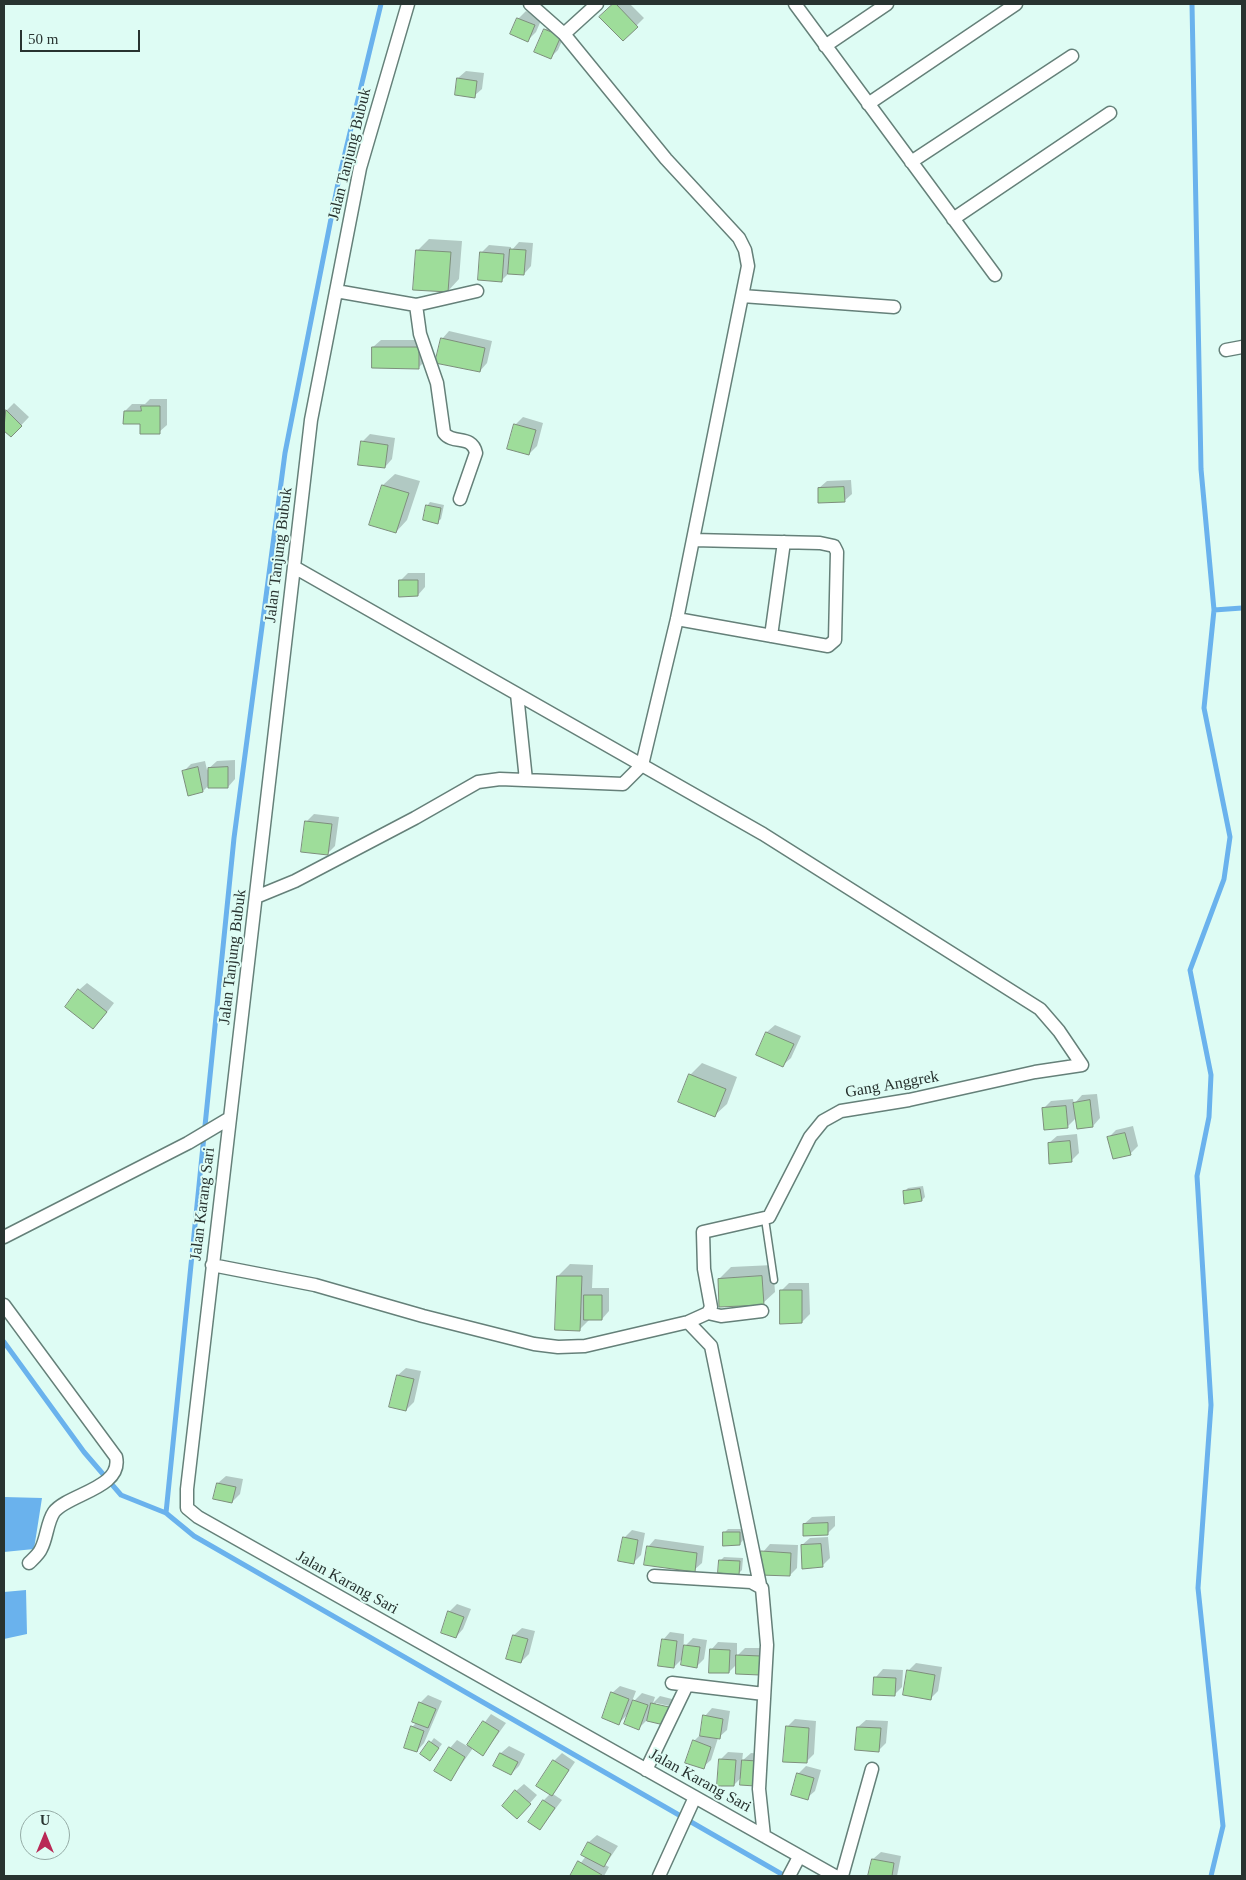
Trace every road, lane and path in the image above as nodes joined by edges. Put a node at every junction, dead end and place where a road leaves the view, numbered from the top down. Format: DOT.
graph roads {
  1 [pos="408,4"];
  2 [pos="530,4"];
  3 [pos="597,4"];
  4 [pos="795,4"];
  5 [pos="887,4"];
  6 [pos="1016,4"];
  7 [pos="564,34"];
  8 [pos="825,46"];
  9 [pos="1072,56"];
  10 [pos="868,104"];
  11 [pos="1110,114"];
  12 [pos="911,162"];
  13 [pos="953,219"];
  14 [pos="995,275"];
  15 [pos="477,291"];
  16 [pos="336,292"];
  17 [pos="742,296"];
  18 [pos="416,305"];
  19 [pos="894,307"];
  20 [pos="1242,347"];
  21 [pos="1226,350"];
  22 [pos="460,499"];
  23 [pos="693,540"];
  24 [pos="784,542"];
  25 [pos="294,567"];
  26 [pos="677,619"];
  27 [pos="771,636"];
  28 [pos="517,694"];
  29 [pos="642,765"];
  30 [pos="526,780"];
  31 [pos="256,897"];
  32 [pos="230,1118"];
  33 [pos="765,1219"];
  34 [pos="4,1237"];
  35 [pos="212,1265"];
  36 [pos="774,1280"];
  37 [pos="4,1305"];
  38 [pos="762,1311"];
  39 [pos="708,1313"];
  40 [pos="688,1322"];
  41 [pos="29,1564"];
  42 [pos="654,1576"];
  43 [pos="760,1585"];
  44 [pos="672,1683"];
  45 [pos="687,1685"];
  46 [pos="764,1694"];
  47 [pos="872,1769"];
  48 [pos="646,1770"];
  49 [pos="693,1802"];
  50 [pos="764,1836"];
  51 [pos="794,1867"];
  52 [pos="660,1876"];
  53 [pos="835,1876"];
  54 [pos="842,1876"];
  1 -- 16 [label="street, Jalan Tanjung Bubuk"];
  2 -- 7 [label="street"];
  3 -- 7 [label="street"];
  4 -- 8 [label="street"];
  5 -- 8 [label="street"];
  6 -- 10 [label="street"];
  7 -- 17 [label="street"];
  8 -- 10 [label="street"];
  9 -- 12 [label="street"];
  10 -- 12 [label="street"];
  11 -- 13 [label="street"];
  12 -- 13 [label="street"];
  13 -- 14 [label="street"];
  15 -- 18 [label="street"];
  16 -- 18 [label="street"];
  16 -- 25 [label="street, Jalan Tanjung Bubuk"];
  17 -- 19 [label="street"];
  17 -- 23 [label="street"];
  18 -- 22 [label="street"];
  20 -- 21 [label="street"];
  23 -- 24 [label="street"];
  23 -- 26 [label="street"];
  24 -- 27 [label="street"];
  24 -- 27 [label="street"];
  25 -- 28 [label="street"];
  25 -- 31 [label="street, Jalan Tanjung Bubuk"];
  26 -- 27 [label="street"];
  26 -- 29 [label="street"];
  28 -- 29 [label="street"];
  28 -- 30 [label="street"];
  29 -- 30 [label="street"];
  29 -- 33 [label="street, Gang Anggrek"];
  30 -- 31 [label="street"];
  31 -- 32 [label="street, Jalan Tanjung Bubuk"];
  32 -- 34 [label="street"];
  32 -- 35 [label="street, Jalan Karang Sari"];
  33 -- 36 [label="lane"];
  33 -- 39 [label="street"];
  35 -- 40 [label="street"];
  35 -- 48 [label="street, Jalan Karang Sari"];
  37 -- 41 [label="street"];
  38 -- 39 [label="street"];
  39 -- 40 [label="street"];
  40 -- 43 [label="street"];
  42 -- 43 [label="street"];
  43 -- 46 [label="street"];
  44 -- 45 [label="street"];
  45 -- 46 [label="street"];
  45 -- 48 [label="street"];
  46 -- 50 [label="street"];
  47 -- 54 [label="street"];
  48 -- 49 [label="street, Jalan Karang Sari"];
  49 -- 50 [label="street, Jalan Karang Sari"];
  49 -- 52 [label="street"];
  50 -- 51 [label="street, Jalan Karang Sari"];
  51 -- 53 [label="street, Jalan Karang Sari"];
}
